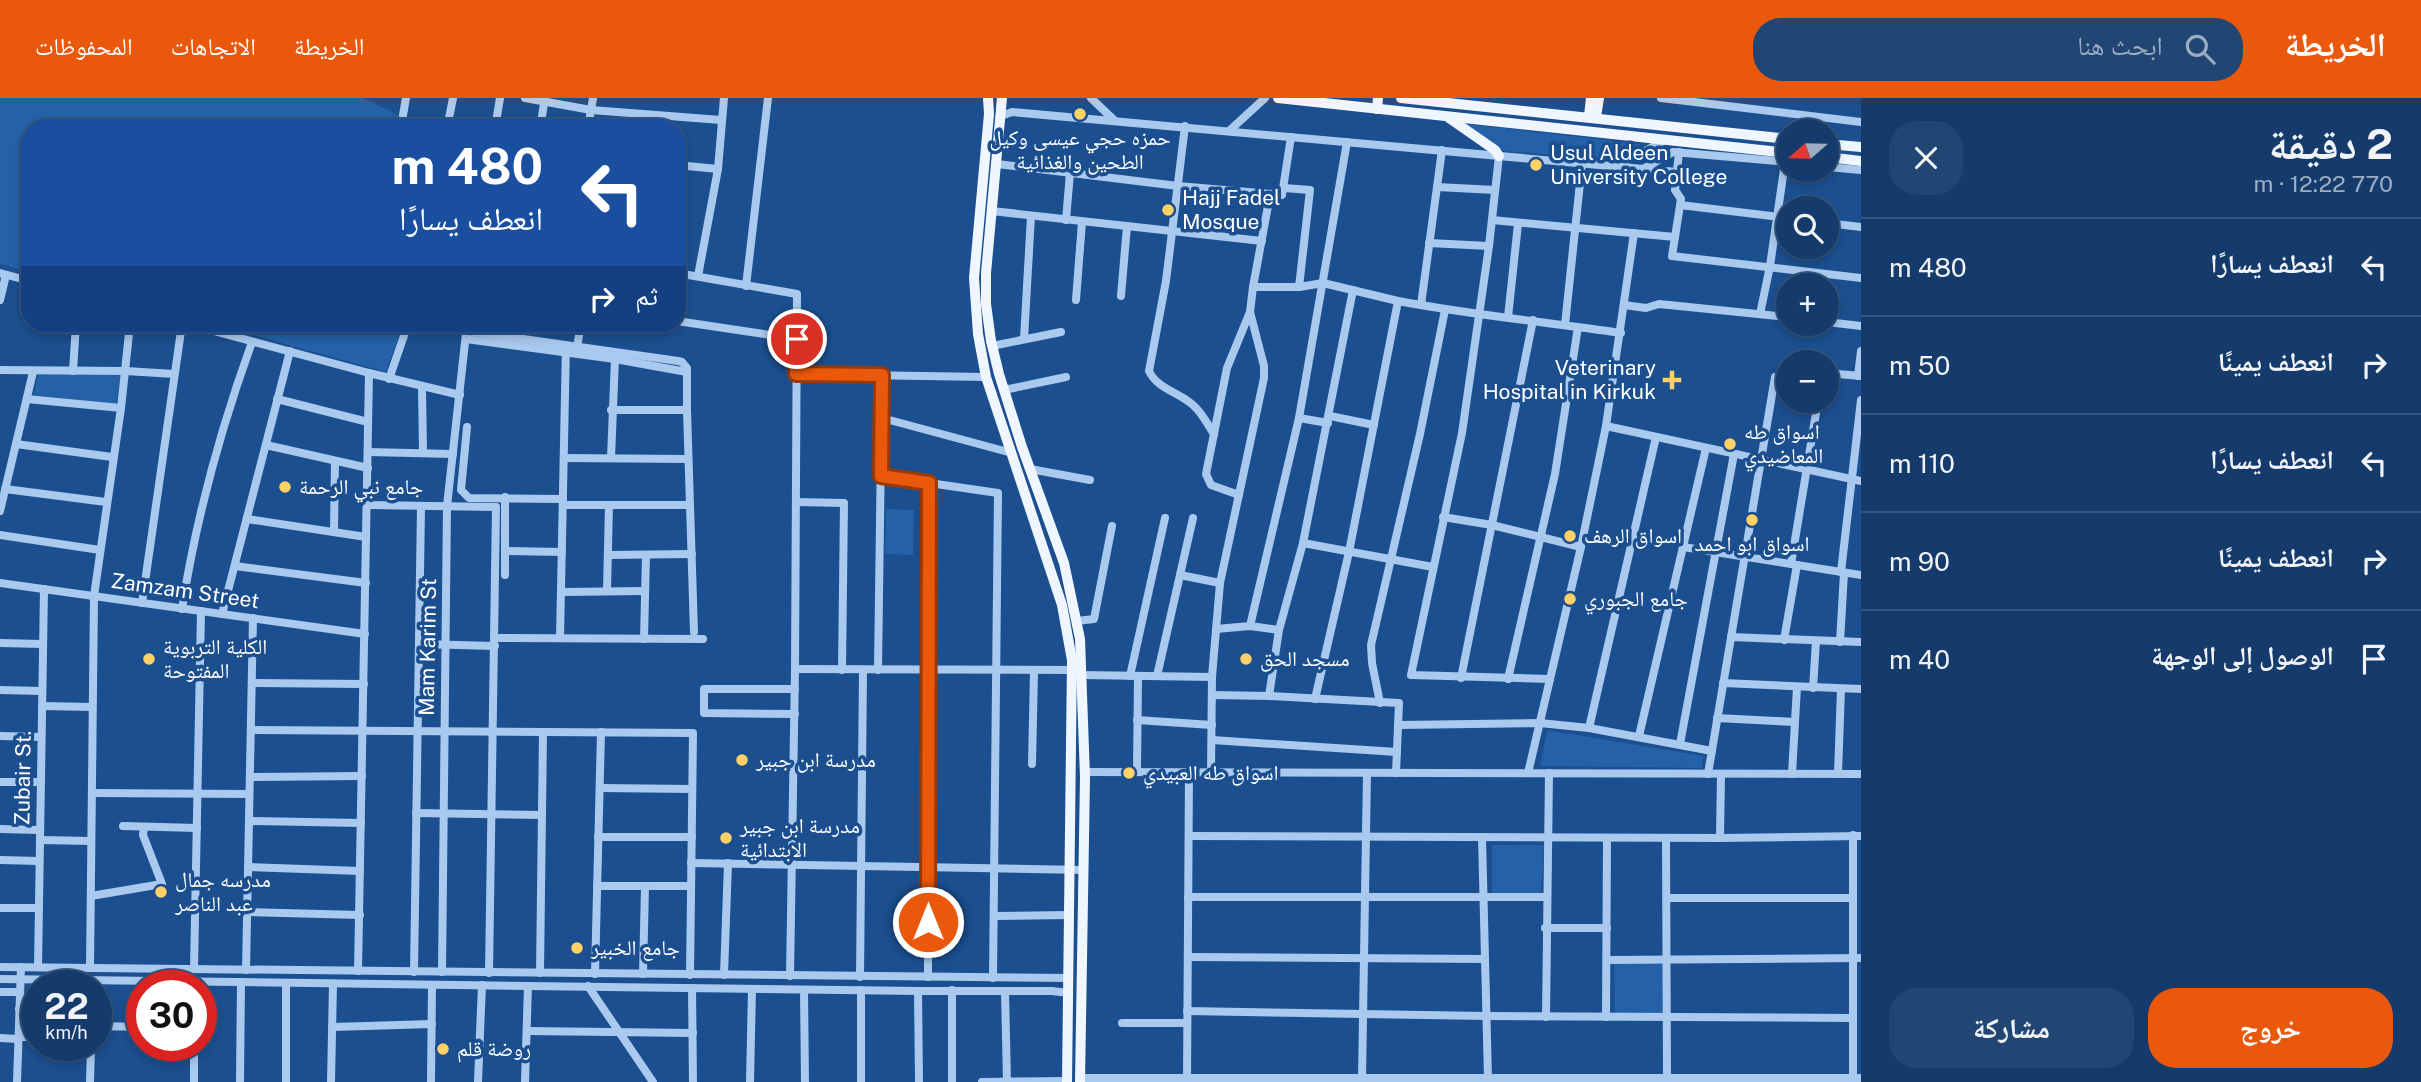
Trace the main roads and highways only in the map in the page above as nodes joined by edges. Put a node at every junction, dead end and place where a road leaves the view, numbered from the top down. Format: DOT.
graph roads {
  1 [pos="980,98"];
  2 [pos="988,98"];
  3 [pos="1002,98"];
  4 [pos="1278,98"];
  5 [pos="1401,98"];
  6 [pos="1591,98"];
  7 [pos="1599,98"];
  8 [pos="1377,103"];
  9 [pos="989,114"];
  10 [pos="1001,116"];
  11 [pos="1445,116"];
  12 [pos="1592,117"];
  13 [pos="1776,138"];
  14 [pos="1839,145"];
  15 [pos="1861,147"];
  16 [pos="1499,156"];
  17 [pos="1776,157"];
  18 [pos="1839,158"];
  19 [pos="1861,160"];
  20 [pos="1048,517"];
  21 [pos="1035,521"];
  22 [pos="1080,1080"];
  23 [pos="1067,1082"];
  1 -- 9 [label="main road"];
  2 -- 9 [label="main road"];
  3 -- 10 [label="main road"];
  4 -- 8 [label="main road"];
  5 -- 12 [label="main road"];
  6 -- 12 [label="main road"];
  7 -- 12 [label="main road"];
  8 -- 11 [label="main road"];
  9 -- 10 [label="main road"];
  9 -- 21 [label="main road"];
  10 -- 20 [label="main road"];
  11 -- 16 [label="main road"];
  11 -- 17 [label="main road"];
  12 -- 13 [label="main road"];
  14 -- 15 [label="main road"];
  18 -- 19 [label="main road"];
  20 -- 21 [label="main road"];
  20 -- 22 [label="main road"];
  21 -- 23 [label="main road"];
}
